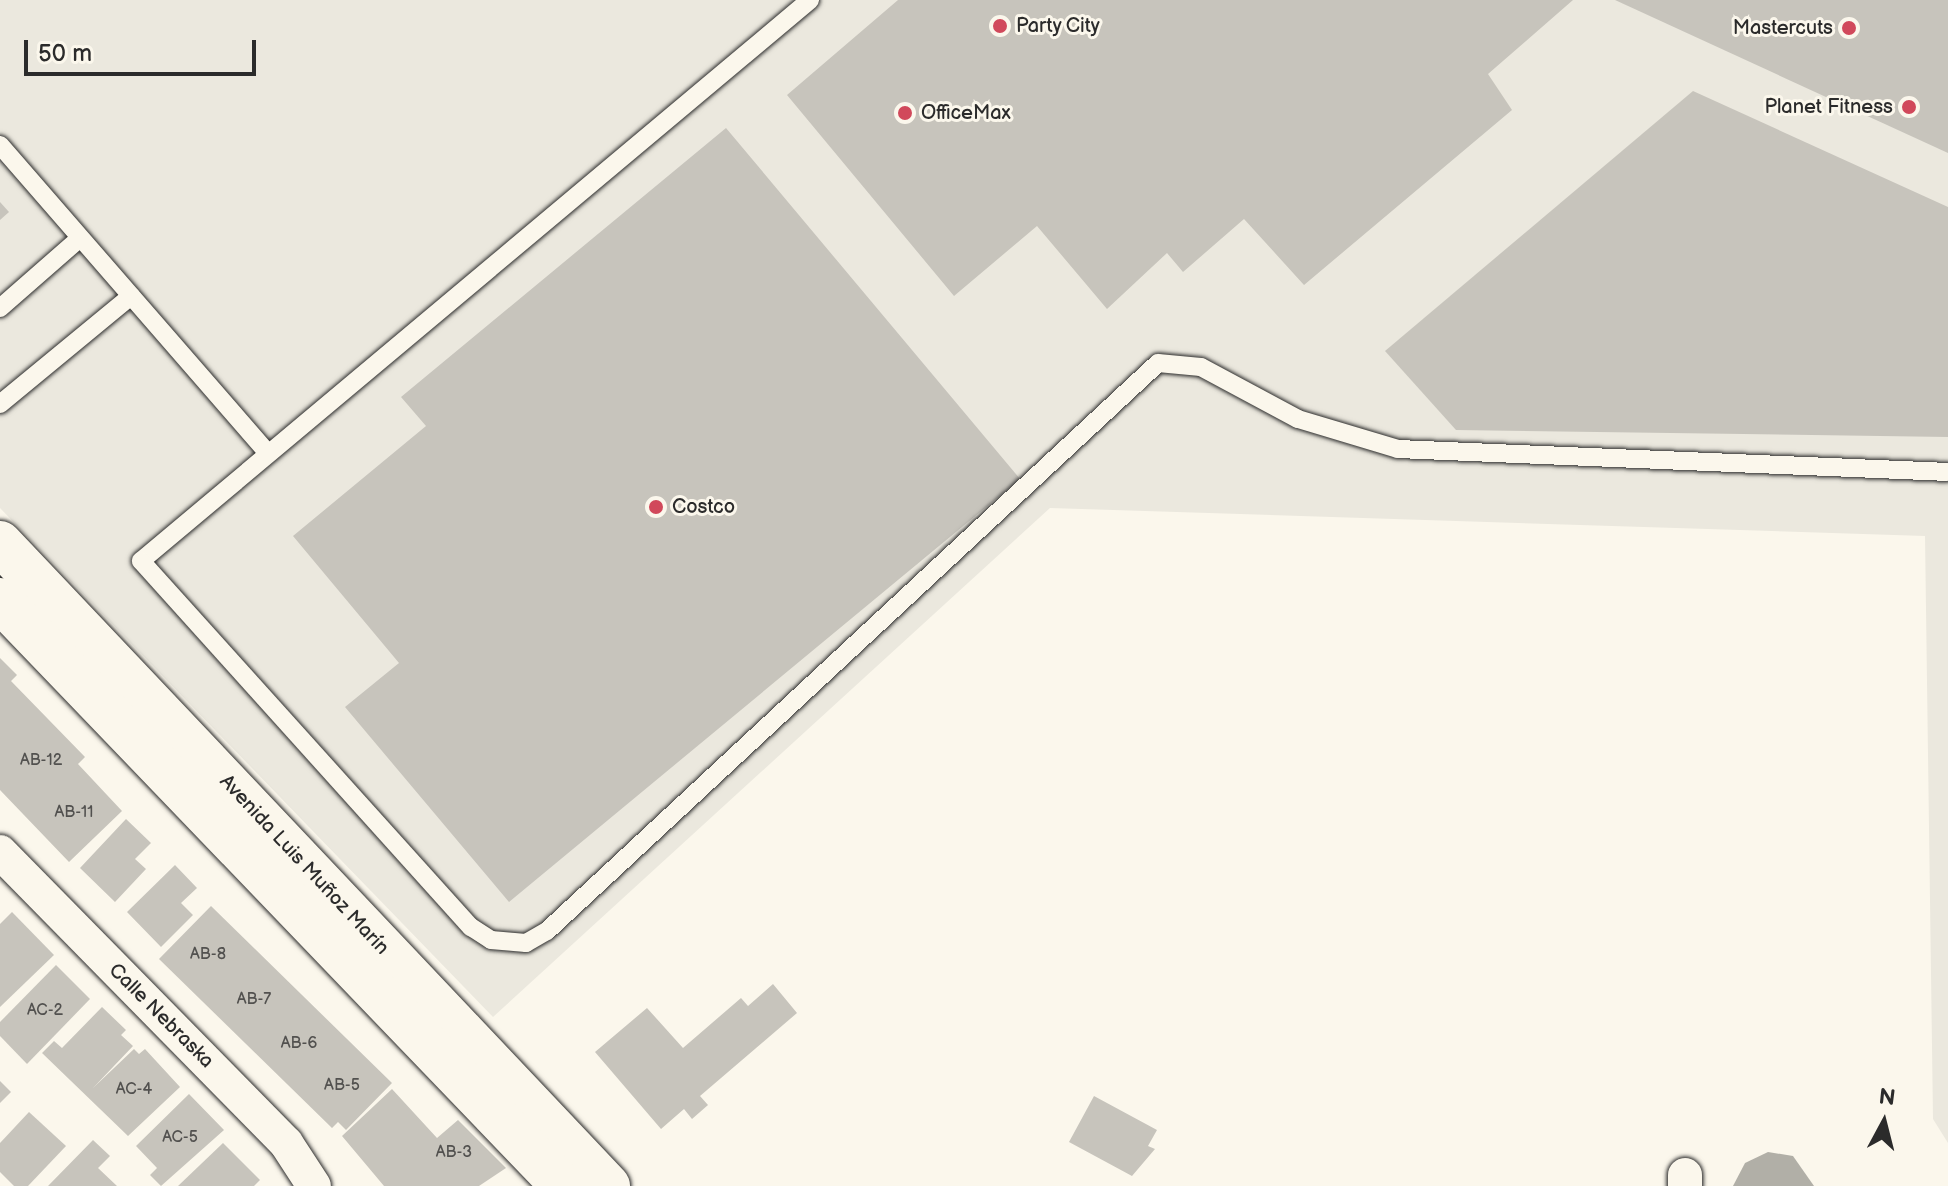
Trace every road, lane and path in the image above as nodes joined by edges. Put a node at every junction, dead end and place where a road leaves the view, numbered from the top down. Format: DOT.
graph roads {
  1 [pos="810,0"];
  2 [pos="0,145"];
  3 [pos="80,238"];
  4 [pos="131,296"];
  5 [pos="0,308"];
  6 [pos="0,404"];
  7 [pos="268,453"];
  8 [pos="1948,472"];
  9 [pos="0,543"];
  10 [pos="10,599"];
  11 [pos="0,852"];
  12 [pos="314,1186"];
  13 [pos="563,1186"];
  14 [pos="608,1186"];
  1 -- 7 [label="lane"];
  2 -- 3 [label="lane"];
  3 -- 4 [label="lane"];
  3 -- 5 [label="lane"];
  4 -- 6 [label="lane"];
  4 -- 7 [label="lane"];
  7 -- 8 [label="lane"];
  9 -- 10 [label="main road, Avenida Luis Muñoz Marín"];
  10 -- 13 [label="main road, Avenida Luis Muñoz Marín"];
  10 -- 14 [label="main road, Avenida Luis Muñoz Marín"];
  11 -- 12 [label="street, Calle Nebraska"];
}
